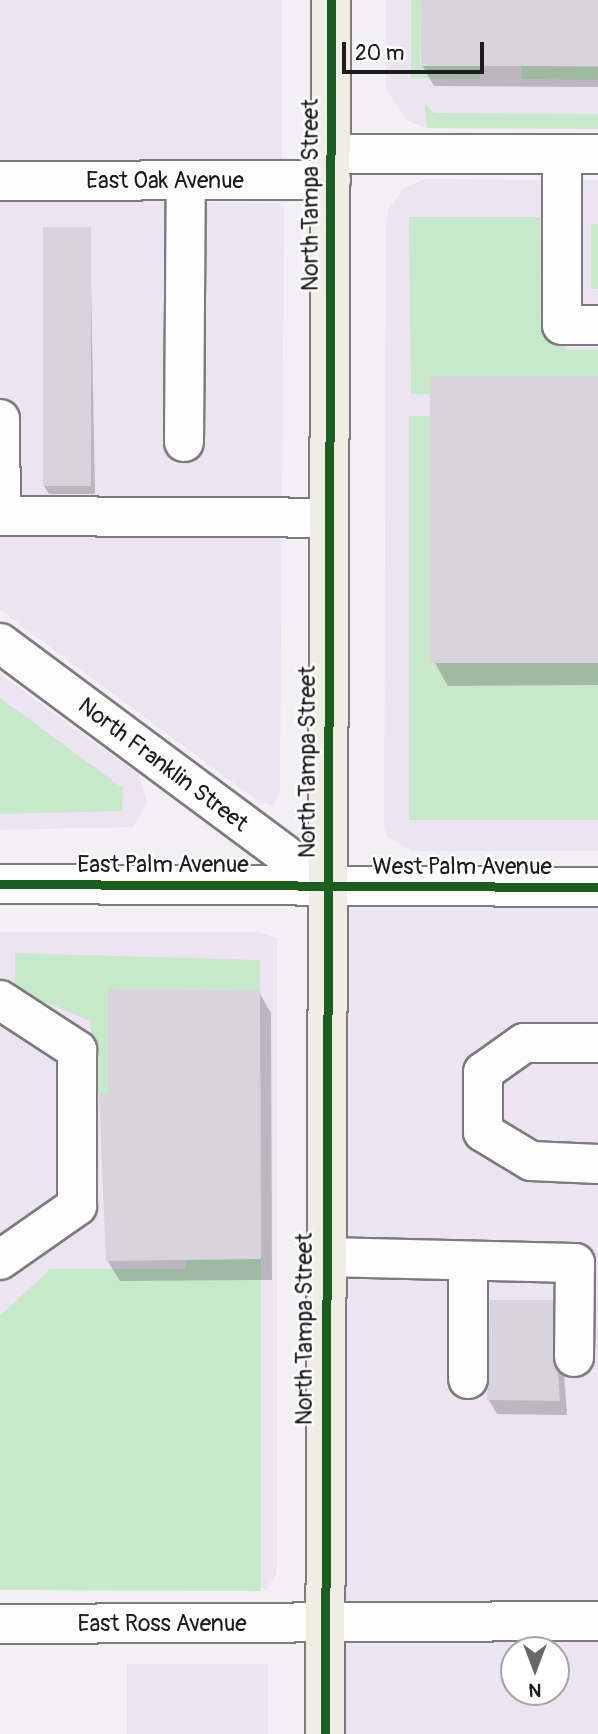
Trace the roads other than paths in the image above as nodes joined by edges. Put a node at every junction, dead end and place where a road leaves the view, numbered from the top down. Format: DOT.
graph roads {
  1 [pos="331,0"];
  2 [pos="580,154"];
  3 [pos="331,167"];
  4 [pos="0,181"];
  5 [pos="186,181"];
  6 [pos="598,325"];
  7 [pos="0,419"];
  8 [pos="184,442"];
  9 [pos="0,516"];
  10 [pos="329,518"];
  11 [pos="0,643"];
  12 [pos="0,884"];
  13 [pos="327,886"];
  14 [pos="598,887"];
  15 [pos="0,1000"];
  16 [pos="598,1042"];
  17 [pos="598,1164"];
  18 [pos="324,1257"];
  19 [pos="0,1260"];
  20 [pos="468,1262"];
  21 [pos="575,1357"];
  22 [pos="468,1379"];
  23 [pos="598,1621"];
  24 [pos="0,1624"];
  25 [pos="323,1624"];
  26 [pos="325,1734"];
  1 -- 3 [label="main road, North Tampa Street"];
  2 -- 3 [label="street, East Oak Avenue"];
  2 -- 6 [label="street"];
  3 -- 5 [label="street, East Oak Avenue"];
  3 -- 10 [label="main road, North Tampa Street"];
  4 -- 5 [label="street, East Oak Avenue"];
  5 -- 8 [label="street"];
  7 -- 9 [label="street"];
  9 -- 10 [label="street"];
  10 -- 13 [label="main road, North Tampa Street"];
  11 -- 13 [label="street, North Franklin Street"];
  12 -- 13 [label="street, East Palm Avenue"];
  13 -- 14 [label="street, West Palm Avenue"];
  13 -- 18 [label="main road, North Tampa Street"];
  15 -- 19 [label="street"];
  16 -- 17 [label="street"];
  18 -- 20 [label="street"];
  18 -- 25 [label="main road, North Tampa Street"];
  20 -- 21 [label="street"];
  20 -- 22 [label="street"];
  23 -- 25 [label="street, East Ross Avenue"];
  24 -- 25 [label="street, East Ross Avenue"];
  25 -- 26 [label="main road, North Tampa Street"];
}
